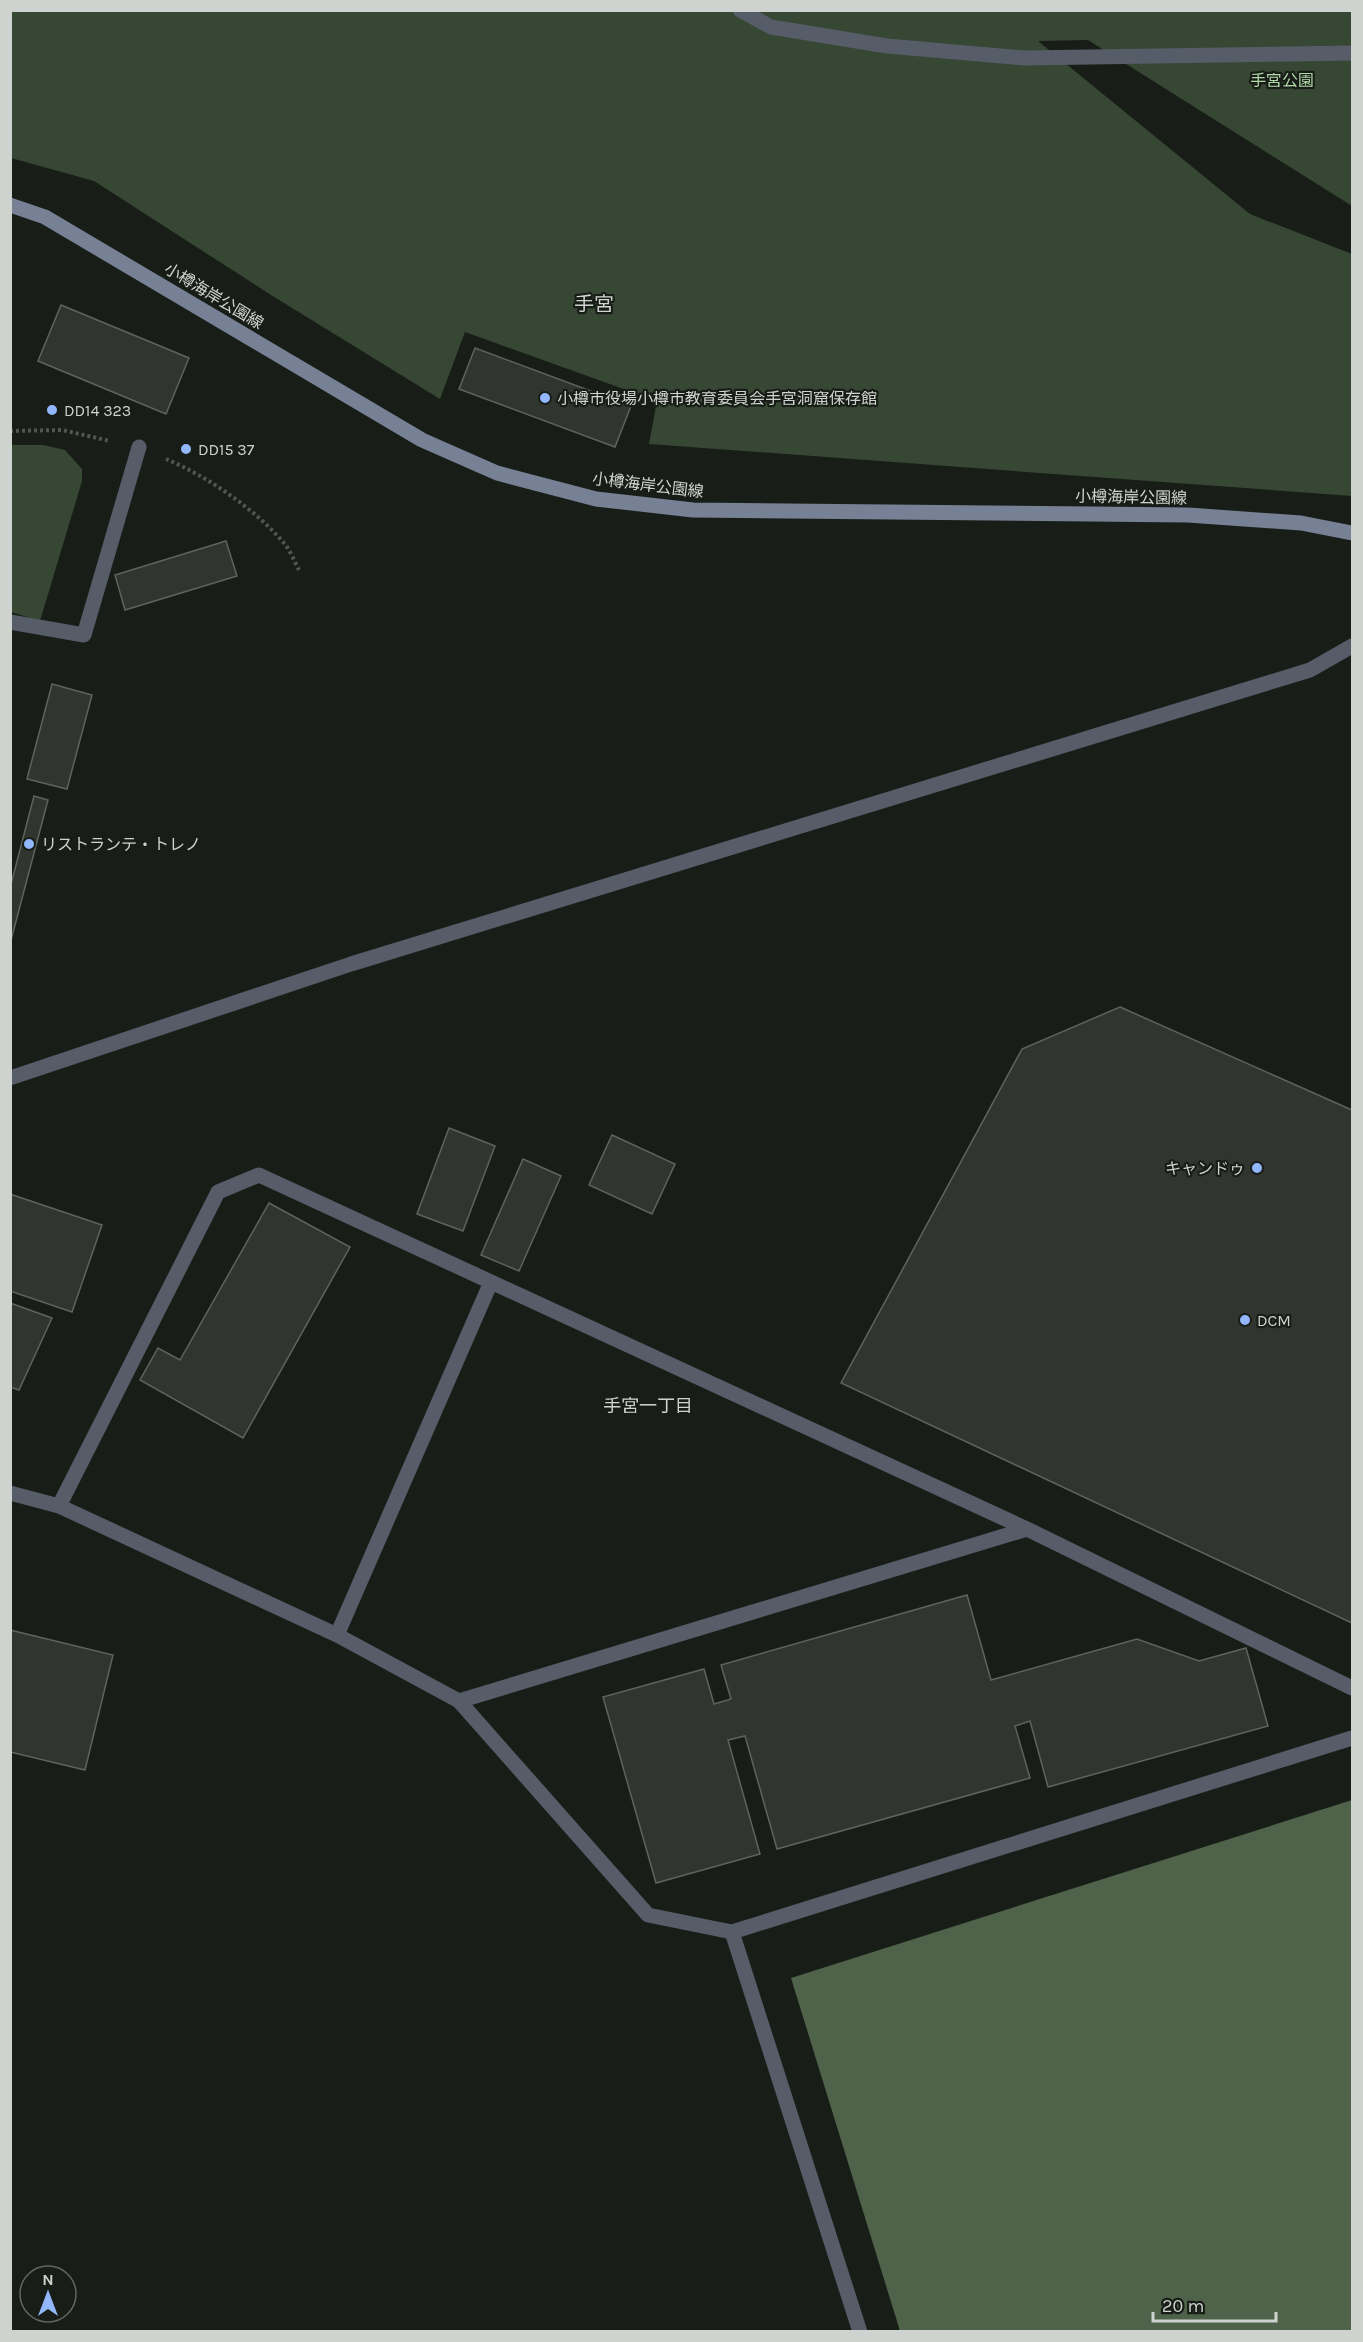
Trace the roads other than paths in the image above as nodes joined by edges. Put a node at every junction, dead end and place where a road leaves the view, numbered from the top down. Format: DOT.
graph roads {
  1 [pos="740,10"];
  2 [pos="1353,53"];
  3 [pos="10,205"];
  4 [pos="139,447"];
  5 [pos="1353,533"];
  6 [pos="10,622"];
  7 [pos="1353,646"];
  8 [pos="10,1078"];
  9 [pos="491,1282"];
  10 [pos="10,1492"];
  11 [pos="59,1506"];
  12 [pos="1027,1529"];
  13 [pos="337,1635"];
  14 [pos="1353,1688"];
  15 [pos="459,1701"];
  16 [pos="1353,1738"];
  17 [pos="732,1932"];
  18 [pos="860,2331"];
  1 -- 2 [label="street"];
  3 -- 5 [label="main road, 小樽海岸公園線"];
  4 -- 6 [label="street"];
  7 -- 8 [label="street"];
  9 -- 11 [label="street"];
  9 -- 12 [label="street"];
  9 -- 13 [label="street"];
  10 -- 11 [label="street"];
  11 -- 13 [label="street"];
  12 -- 14 [label="street"];
  12 -- 15 [label="street"];
  13 -- 15 [label="street"];
  15 -- 17 [label="street"];
  16 -- 17 [label="street"];
  17 -- 18 [label="street"];
}
